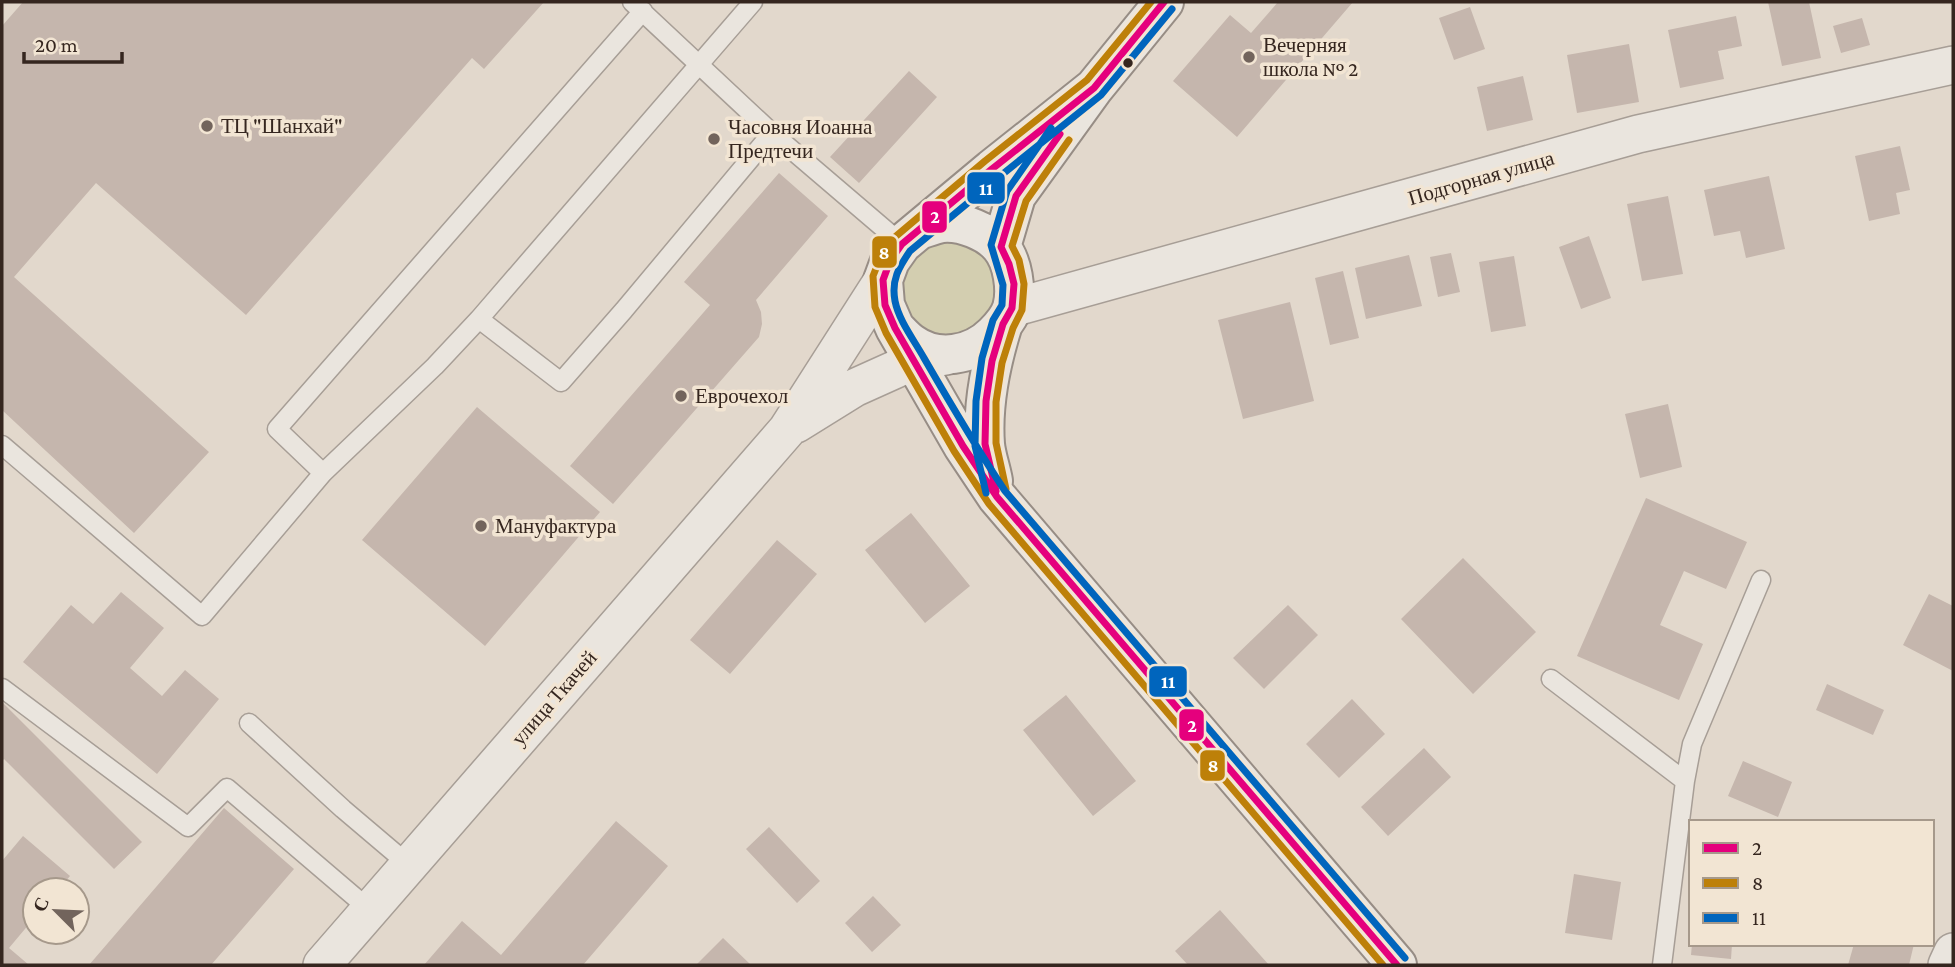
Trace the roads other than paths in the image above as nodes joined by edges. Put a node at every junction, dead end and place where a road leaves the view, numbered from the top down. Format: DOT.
graph roads {
  1 [pos="753,2"];
  2 [pos="1164,2"];
  3 [pos="638,7"];
  4 [pos="698,63"];
  5 [pos="1953,65"];
  6 [pos="1094,88"];
  7 [pos="772,132"];
  8 [pos="912,236"];
  9 [pos="1001,247"];
  10 [pos="883,280"];
  11 [pos="1008,316"];
  12 [pos="479,319"];
  13 [pos="895,328"];
  14 [pos="953,355"];
  15 [pos="914,361"];
  16 [pos="787,430"];
  17 [pos="2,445"];
  18 [pos="323,473"];
  19 [pos="997,497"];
  20 [pos="1761,580"];
  21 [pos="1550,679"];
  22 [pos="2,688"];
  23 [pos="249,723"];
  24 [pos="1685,781"];
  25 [pos="409,865"];
  26 [pos="370,909"];
  27 [pos="1953,953"];
  28 [pos="1392,962"];
  29 [pos="322,965"];
  30 [pos="1662,965"];
  31 [pos="1947,965"];
  1 -- 4 [label="lane"];
  2 -- 6 [label="street"];
  3 -- 4 [label="lane"];
  3 -- 18 [label="lane"];
  4 -- 7 [label="lane"];
  4 -- 12 [label="lane"];
  5 -- 11 [label="street, Подгорная улица"];
  6 -- 8 [label="street"];
  6 -- 9 [label="street"];
  7 -- 8 [label="lane"];
  7 -- 12 [label="lane"];
  8 -- 9 [label="street"];
  8 -- 10 [label="street"];
  9 -- 11 [label="street"];
  10 -- 13 [label="street"];
  10 -- 16 [label="street, улица Ткачей"];
  11 -- 14 [label="street"];
  11 -- 19 [label="street"];
  12 -- 18 [label="lane"];
  13 -- 14 [label="street"];
  13 -- 15 [label="street"];
  14 -- 15 [label="street, улица Ткачей"];
  15 -- 16 [label="street, улица Ткачей"];
  15 -- 19 [label="street"];
  16 -- 25 [label="street, улица Ткачей"];
  17 -- 18 [label="lane"];
  19 -- 28 [label="street"];
  20 -- 24 [label="lane"];
  21 -- 24 [label="lane"];
  22 -- 26 [label="lane"];
  23 -- 25 [label="lane"];
  24 -- 30 [label="lane"];
  25 -- 26 [label="street, улица Ткачей"];
  26 -- 29 [label="street, улица Ткачей"];
  27 -- 31 [label="street"];
}
